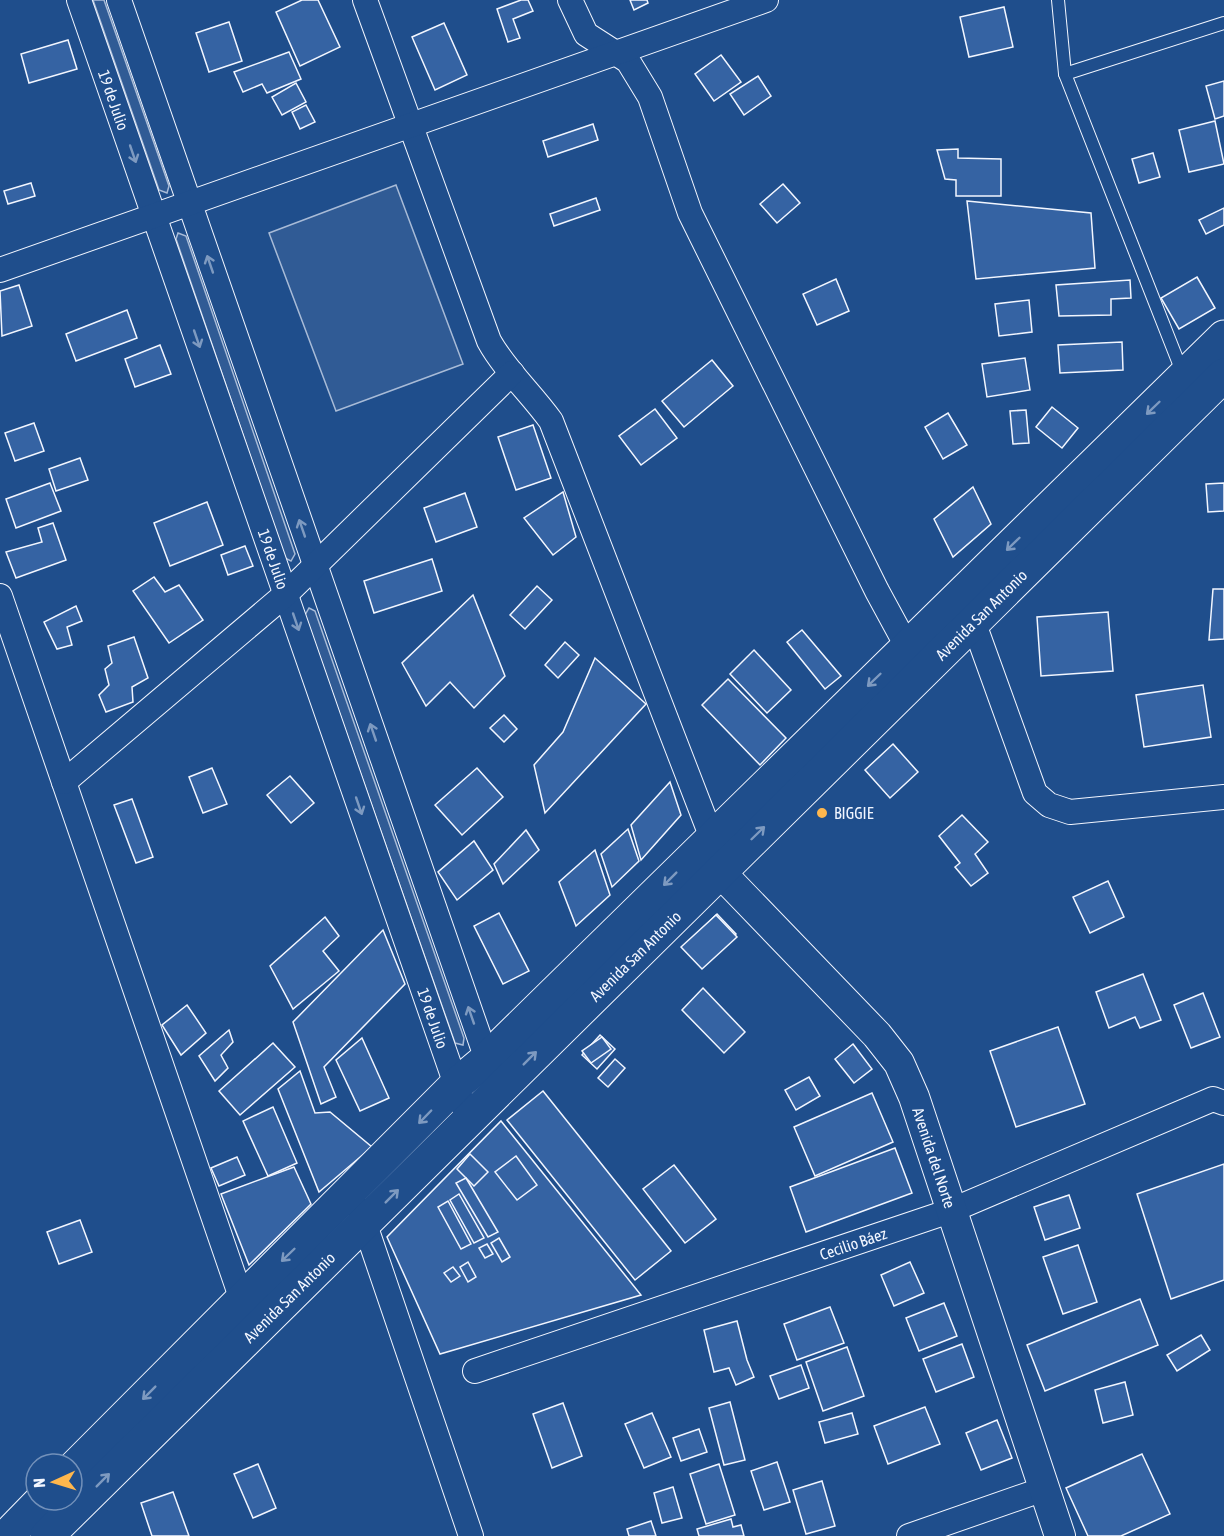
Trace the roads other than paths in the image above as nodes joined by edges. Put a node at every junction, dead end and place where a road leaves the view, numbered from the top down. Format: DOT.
graph roads {
  1 [pos="79,0"];
  2 [pos="119,0"];
  3 [pos="365,0"];
  4 [pos="570,0"];
  5 [pos="766,0"];
  6 [pos="1058,0"];
  7 [pos="1224,23"];
  8 [pos="616,53"];
  9 [pos="1065,74"];
  10 [pos="411,123"];
  11 [pos="190,205"];
  12 [pos="154,216"];
  13 [pos="0,270"];
  14 [pos="1224,337"];
  15 [pos="512,373"];
  16 [pos="1224,375"];
  17 [pos="1185,378"];
  18 [pos="315,566"];
  19 [pos="286,594"];
  20 [pos="0,596"];
  21 [pos="968,609"];
  22 [pos="915,661"];
  23 [pos="64,782"];
  24 [pos="1224,797"];
  25 [pos="712,838"];
  26 [pos="719,871"];
  27 [pos="486,1060"];
  28 [pos="456,1085"];
  29 [pos="497,1090"];
  30 [pos="1224,1103"];
  31 [pos="468,1119"];
  32 [pos="354,1191"];
  33 [pos="950,1211"];
  34 [pos="365,1223"];
  35 [pos="242,1300"];
  36 [pos="475,1371"];
  37 [pos="84,1458"];
  38 [pos="1044,1489"];
  39 [pos="30,1512"];
  40 [pos="7,1536"];
  41 [pos="47,1536"];
  42 [pos="471,1536"];
  43 [pos="909,1536"];
  44 [pos="1060,1536"];
  1 -- 12 [label="street, 19 de Julio, one-way"];
  2 -- 11 [label="street"];
  3 -- 10 [label="street"];
  4 -- 8 [label="street"];
  5 -- 8 [label="street"];
  6 -- 9 [label="lane"];
  7 -- 9 [label="lane"];
  8 -- 10 [label="street"];
  8 -- 22 [label="street"];
  9 -- 17 [label="lane"];
  10 -- 11 [label="street"];
  10 -- 15 [label="street"];
  11 -- 12 [label="street"];
  18 -- 11 [label="street, one-way"];
  12 -- 13 [label="street"];
  12 -- 19 [label="street, 19 de Julio, one-way"];
  14 -- 17 [label="main road, Avenida San Antonio"];
  15 -- 18 [label="street"];
  15 -- 25 [label="street"];
  16 -- 21 [label="main road, Avenida San Antonio"];
  17 -- 21 [label="main road, Avenida San Antonio, one-way"];
  18 -- 19 [label="street"];
  27 -- 18 [label="street, one-way"];
  19 -- 23 [label="street"];
  19 -- 28 [label="street, 19 de Julio, one-way"];
  20 -- 23 [label="street"];
  21 -- 22 [label="main road, Avenida San Antonio"];
  21 -- 24 [label="street"];
  22 -- 25 [label="main road, Avenida San Antonio, one-way"];
  26 -- 22 [label="main road, Avenida San Antonio, one-way"];
  23 -- 35 [label="street"];
  25 -- 26 [label="street"];
  25 -- 27 [label="main road, Avenida San Antonio, one-way"];
  29 -- 26 [label="main road, Avenida San Antonio, one-way"];
  26 -- 33 [label="street, Avenida del Norte"];
  27 -- 28 [label="main road, Avenida San Antonio"];
  27 -- 29 [label="street"];
  28 -- 31 [label="street, 19 de Julio"];
  28 -- 32 [label="main road, Avenida San Antonio, one-way"];
  29 -- 31 [label="main road, Avenida San Antonio"];
  30 -- 33 [label="street, Cecilio Báez"];
  34 -- 31 [label="main road, Avenida San Antonio, one-way"];
  32 -- 34 [label="street"];
  32 -- 35 [label="main road, Avenida San Antonio, one-way"];
  33 -- 36 [label="street, Cecilio Báez"];
  33 -- 38 [label="street, Avenida del Norte"];
  41 -- 34 [label="main road, Avenida San Antonio, one-way"];
  34 -- 42 [label="street"];
  35 -- 37 [label="main road, Avenida San Antonio, one-way"];
  38 -- 43 [label="street"];
  38 -- 44 [label="street, Avenida del Norte"];
  39 -- 40 [label="main road"];
}
